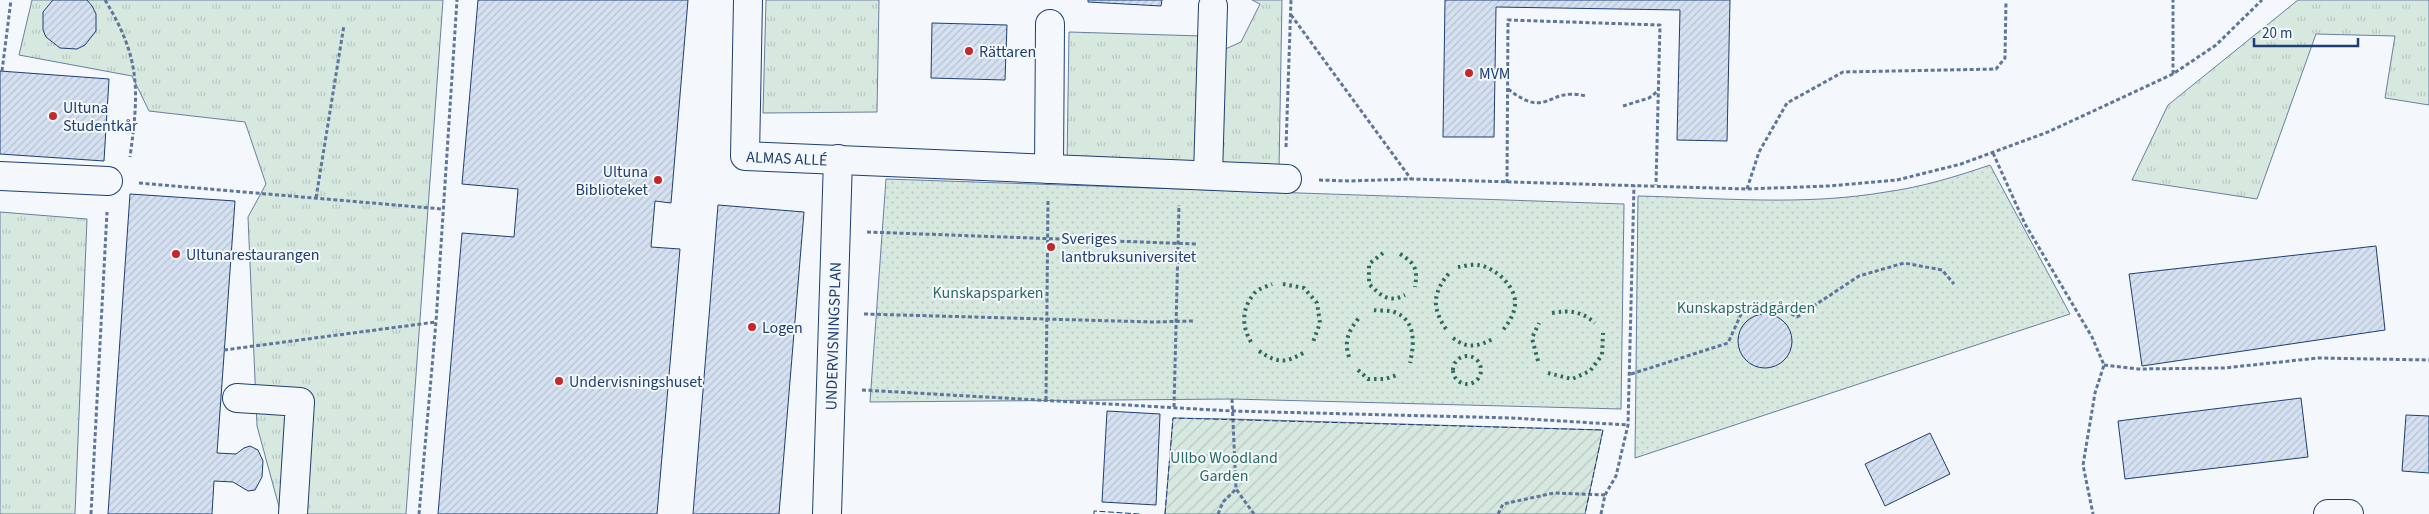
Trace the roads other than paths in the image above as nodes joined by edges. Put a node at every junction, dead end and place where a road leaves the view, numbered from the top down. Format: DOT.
graph roads {
  1 [pos="748,0"];
  2 [pos="1212,6"];
  3 [pos="1050,24"];
  4 [pos="838,158"];
  5 [pos="1049,169"];
  6 [pos="1208,175"];
  7 [pos="0,176"];
  8 [pos="1287,178"];
  9 [pos="117,182"];
  10 [pos="237,398"];
  11 [pos="294,514"];
  12 [pos="827,514"];
  13 [pos="2328,514"];
  14 [pos="2349,514"];
  1 -- 4 [label="street, ALMAS ALLÉ"];
  2 -- 6 [label="street"];
  3 -- 5 [label="street"];
  4 -- 5 [label="street, ALMAS ALLÉ"];
  4 -- 12 [label="street, UNDERVISNINGSPLAN"];
  5 -- 6 [label="street, ALMAS ALLÉ"];
  6 -- 8 [label="street, ALMAS ALLÉ"];
  7 -- 9 [label="street"];
  10 -- 11 [label="street"];
  13 -- 14 [label="street"];
}
